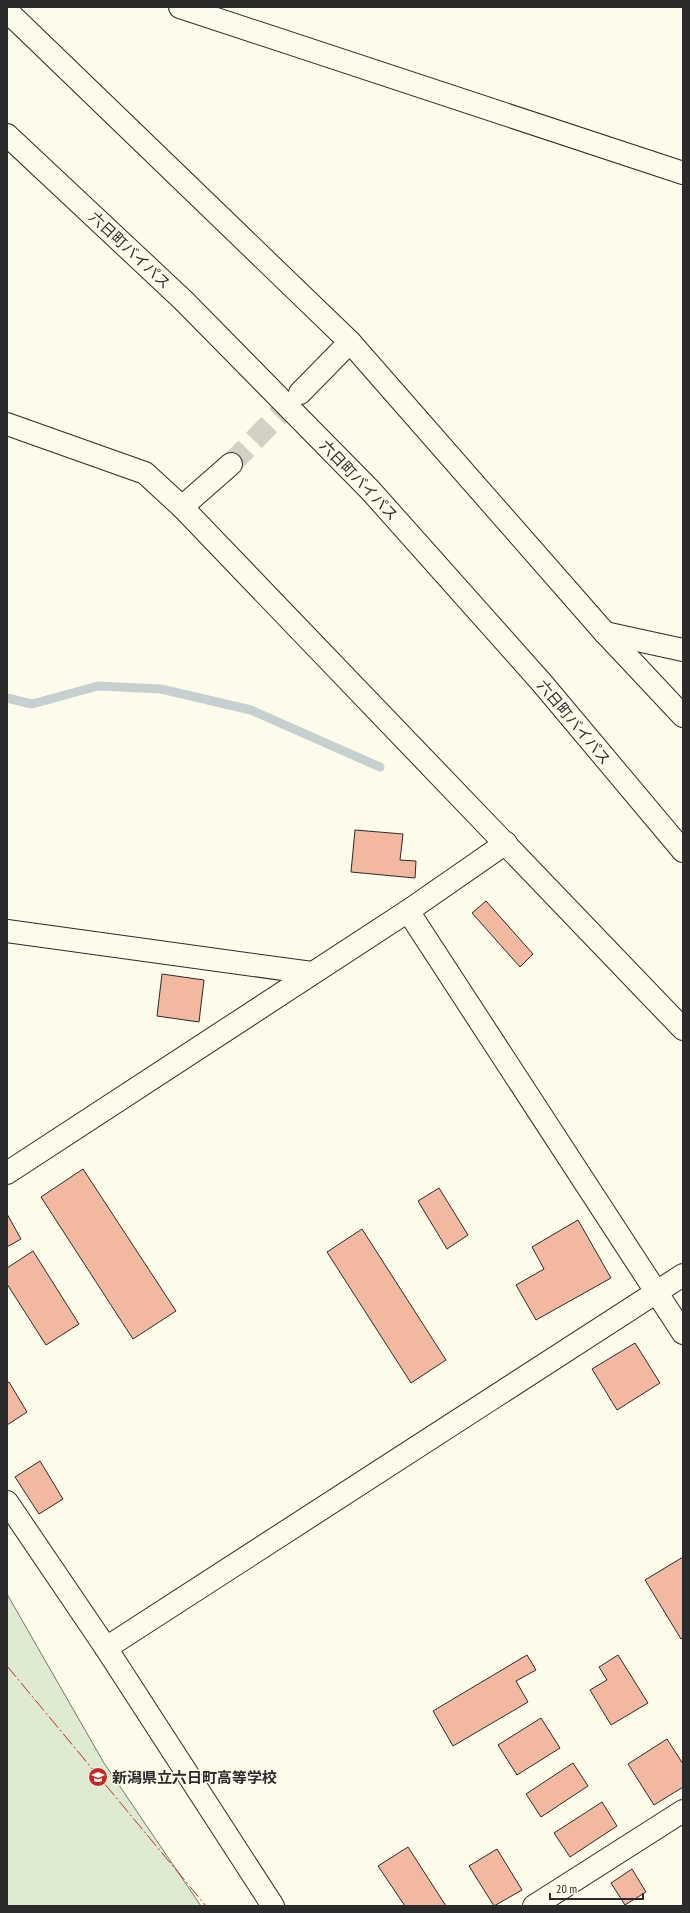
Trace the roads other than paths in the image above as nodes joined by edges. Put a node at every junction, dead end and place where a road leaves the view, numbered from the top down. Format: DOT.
graph roads {
  1 [pos="180,7"];
  2 [pos="7,11"];
  3 [pos="7,135"];
  4 [pos="683,173"];
  5 [pos="350,342"];
  6 [pos="300,393"];
  7 [pos="7,424"];
  8 [pos="231,464"];
  9 [pos="182,507"];
  10 [pos="605,633"];
  11 [pos="683,650"];
  12 [pos="683,716"];
  13 [pos="506,843"];
  14 [pos="683,851"];
  15 [pos="408,911"];
  16 [pos="7,932"];
  17 [pos="312,973"];
  18 [pos="683,1029"];
  19 [pos="7,1173"];
  20 [pos="683,1275"];
  21 [pos="656,1293"];
  22 [pos="683,1333"];
  23 [pos="7,1502"];
  24 [pos="106,1648"];
  25 [pos="683,1811"];
  26 [pos="273,1906"];
  27 [pos="534,1906"];
  1 -- 4 [label="main road"];
  2 -- 5 [label="main road"];
  3 -- 14 [label="main road, 六日町バイパス"];
  5 -- 6 [label="main road"];
  5 -- 10 [label="main road"];
  7 -- 9 [label="main road"];
  8 -- 9 [label="main road"];
  9 -- 13 [label="main road"];
  10 -- 11 [label="main road"];
  10 -- 12 [label="main road"];
  13 -- 15 [label="main road"];
  13 -- 18 [label="main road"];
  15 -- 17 [label="main road"];
  15 -- 21 [label="main road"];
  16 -- 17 [label="main road"];
  17 -- 19 [label="main road"];
  20 -- 21 [label="main road"];
  21 -- 22 [label="main road"];
  21 -- 24 [label="main road"];
  23 -- 24 [label="main road"];
  24 -- 26 [label="main road"];
  25 -- 27 [label="main road"];
}
